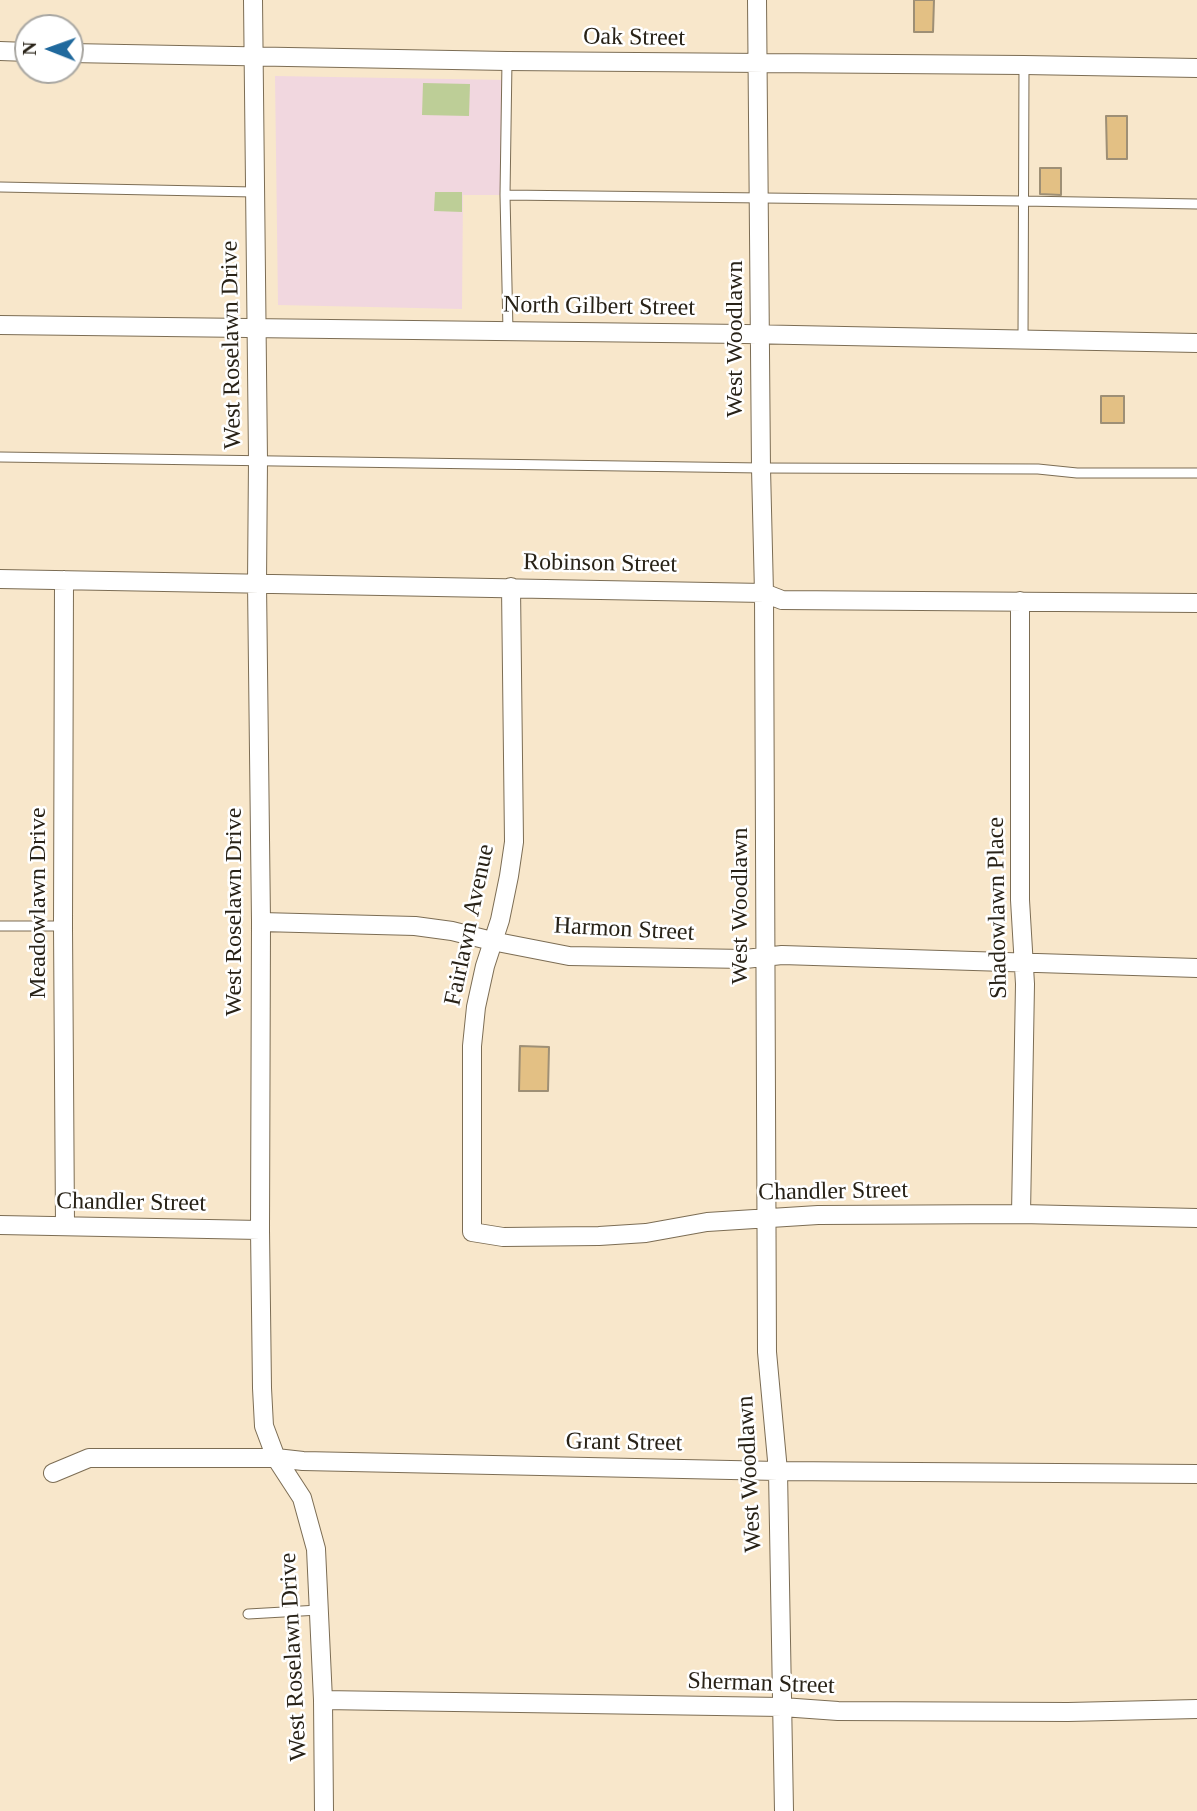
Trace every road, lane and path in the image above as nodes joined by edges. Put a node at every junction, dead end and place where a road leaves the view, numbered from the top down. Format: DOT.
graph roads {
  1 [pos="253,0"];
  2 [pos="757,0"];
  3 [pos="84,53"];
  4 [pos="254,56"];
  5 [pos="507,61"];
  6 [pos="758,63"];
  7 [pos="1024,65"];
  8 [pos="1197,68"];
  9 [pos="0,187"];
  10 [pos="254,192"];
  11 [pos="505,195"];
  12 [pos="759,198"];
  13 [pos="1022,201"];
  14 [pos="1197,204"];
  15 [pos="0,325"];
  16 [pos="257,328"];
  17 [pos="508,331"];
  18 [pos="761,334"];
  19 [pos="1023,339"];
  20 [pos="1197,343"];
  21 [pos="0,457"];
  22 [pos="258,460"];
  23 [pos="761,468"];
  24 [pos="1197,473"];
  25 [pos="0,579"];
  26 [pos="64,580"];
  27 [pos="257,583"];
  28 [pos="511,587"];
  29 [pos="764,593"];
  30 [pos="1020,601"];
  31 [pos="1197,603"];
  32 [pos="261,922"];
  33 [pos="0,926"];
  34 [pos="63,926"];
  35 [pos="492,941"];
  36 [pos="766,957"];
  37 [pos="1024,964"];
  38 [pos="1197,968"];
  39 [pos="1021,1214"];
  40 [pos="766,1217"];
  41 [pos="1197,1218"];
  42 [pos="0,1225"];
  43 [pos="65,1225"];
  44 [pos="260,1230"];
  45 [pos="472,1232"];
  46 [pos="275,1458"];
  47 [pos="778,1471"];
  48 [pos="53,1473"];
  49 [pos="1197,1474"];
  50 [pos="319,1610"];
  51 [pos="248,1614"];
  52 [pos="323,1700"];
  53 [pos="782,1707"];
  54 [pos="1197,1709"];
  55 [pos="324,1811"];
  56 [pos="784,1811"];
  1 -- 4 [label="street, West Roselawn Drive"];
  2 -- 6 [label="street, West Woodlawn"];
  3 -- 4 [label="street, Oak Street"];
  4 -- 5 [label="street, Oak Street"];
  4 -- 10 [label="street, West Roselawn Drive"];
  5 -- 6 [label="street, Oak Street"];
  5 -- 11 [label="lane"];
  6 -- 7 [label="street, Oak Street"];
  6 -- 12 [label="street, West Woodlawn"];
  7 -- 8 [label="street, Oak Street"];
  7 -- 13 [label="lane"];
  9 -- 10 [label="lane"];
  10 -- 16 [label="street, West Roselawn Drive"];
  11 -- 12 [label="lane"];
  11 -- 17 [label="lane"];
  12 -- 13 [label="lane"];
  12 -- 18 [label="street, West Woodlawn"];
  13 -- 14 [label="lane"];
  13 -- 19 [label="lane"];
  15 -- 16 [label="street, North Gilbert Street"];
  16 -- 17 [label="street, North Gilbert Street"];
  16 -- 22 [label="street, West Roselawn Drive"];
  17 -- 18 [label="street, North Gilbert Street"];
  18 -- 19 [label="street, North Gilbert Street"];
  18 -- 23 [label="street, West Woodlawn"];
  19 -- 20 [label="street, North Gilbert Street"];
  21 -- 22 [label="lane"];
  22 -- 23 [label="lane"];
  22 -- 27 [label="street, West Roselawn Drive"];
  23 -- 24 [label="lane"];
  23 -- 29 [label="street, West Woodlawn"];
  25 -- 26 [label="street, Robinson Street"];
  26 -- 27 [label="street, Robinson Street"];
  26 -- 34 [label="street, Meadowlawn Drive"];
  27 -- 28 [label="street, Robinson Street"];
  27 -- 32 [label="street, West Roselawn Drive"];
  28 -- 29 [label="street, Robinson Street"];
  28 -- 35 [label="street, Fairlawn Avenue"];
  29 -- 30 [label="street, Robinson Street"];
  29 -- 36 [label="street, West Woodlawn"];
  30 -- 31 [label="street, Robinson Street"];
  30 -- 37 [label="street, Shadowlawn Place"];
  32 -- 35 [label="street, Harmon Street"];
  32 -- 44 [label="street, West Roselawn Drive"];
  33 -- 34 [label="lane"];
  34 -- 43 [label="street, Meadowlawn Drive"];
  35 -- 36 [label="street, Harmon Street"];
  35 -- 45 [label="street, Fairlawn Avenue"];
  36 -- 37 [label="street, Harmon Street"];
  36 -- 40 [label="street, West Woodlawn"];
  37 -- 38 [label="street, Harmon Street"];
  37 -- 39 [label="street, Shadowlawn Place"];
  39 -- 40 [label="street, Chandler Street"];
  39 -- 41 [label="street, Chandler Street"];
  40 -- 45 [label="street, Chandler Street"];
  40 -- 47 [label="street, West Woodlawn"];
  42 -- 43 [label="street, Chandler Street"];
  43 -- 44 [label="street, Chandler Street"];
  44 -- 46 [label="street, West Roselawn Drive"];
  46 -- 47 [label="street, Grant Street"];
  46 -- 48 [label="street, Grant Street"];
  46 -- 50 [label="street, West Roselawn Drive"];
  47 -- 49 [label="street, Grant Street"];
  47 -- 53 [label="street, West Woodlawn"];
  50 -- 51 [label="lane"];
  50 -- 52 [label="street, West Roselawn Drive"];
  52 -- 53 [label="street, Sherman Street"];
  52 -- 55 [label="street, West Roselawn Drive"];
  53 -- 54 [label="street, Sherman Street"];
  53 -- 56 [label="street, West Woodlawn"];
}
